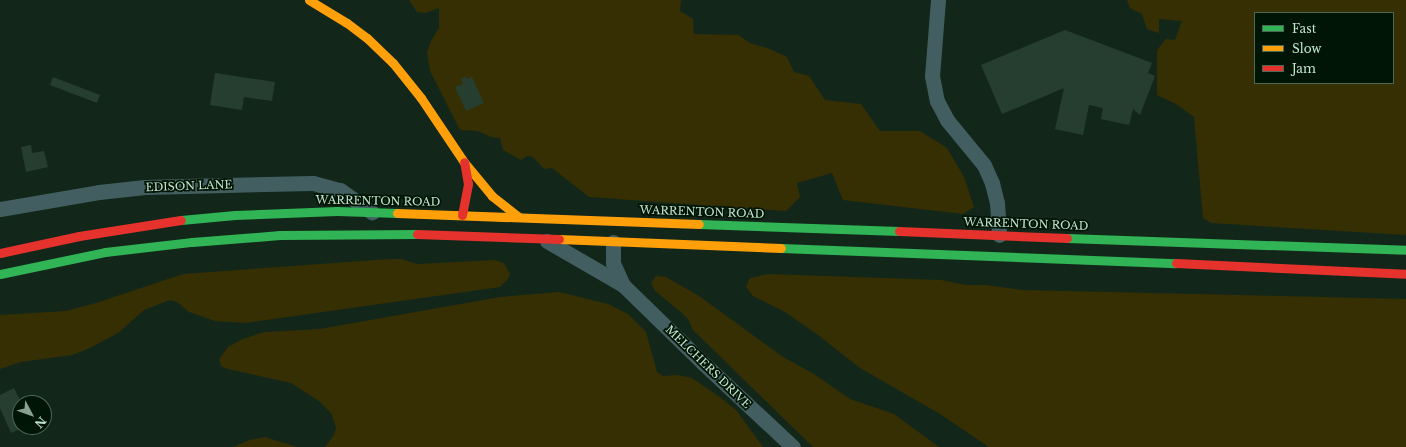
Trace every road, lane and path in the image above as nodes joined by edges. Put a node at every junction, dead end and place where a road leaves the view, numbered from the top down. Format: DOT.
graph roads {
  1 [pos="309,0"];
  2 [pos="938,0"];
  3 [pos="464,162"];
  4 [pos="0,209"];
  5 [pos="372,212"];
  6 [pos="462,215"];
  7 [pos="519,217"];
  8 [pos="999,235"];
  9 [pos="541,238"];
  10 [pos="613,242"];
  11 [pos="1406,250"];
  12 [pos="0,252"];
  13 [pos="0,274"];
  14 [pos="1406,274"];
  15 [pos="623,285"];
  16 [pos="794,447"];
  1 -- 3 [label="main road"];
  2 -- 8 [label="street"];
  3 -- 6 [label="main road"];
  3 -- 7 [label="main road"];
  4 -- 5 [label="street, EDISON LANE"];
  5 -- 6 [label="main road, WARRENTON ROAD"];
  5 -- 12 [label="main road, WARRENTON ROAD"];
  6 -- 7 [label="main road, WARRENTON ROAD"];
  7 -- 8 [label="main road, WARRENTON ROAD"];
  8 -- 11 [label="main road, WARRENTON ROAD"];
  9 -- 10 [label="main road"];
  9 -- 13 [label="main road"];
  9 -- 15 [label="street, MELCHERS DRIVE"];
  10 -- 14 [label="main road"];
  10 -- 15 [label="street, MELCHERS DRIVE"];
  15 -- 16 [label="street, MELCHERS DRIVE"];
}
